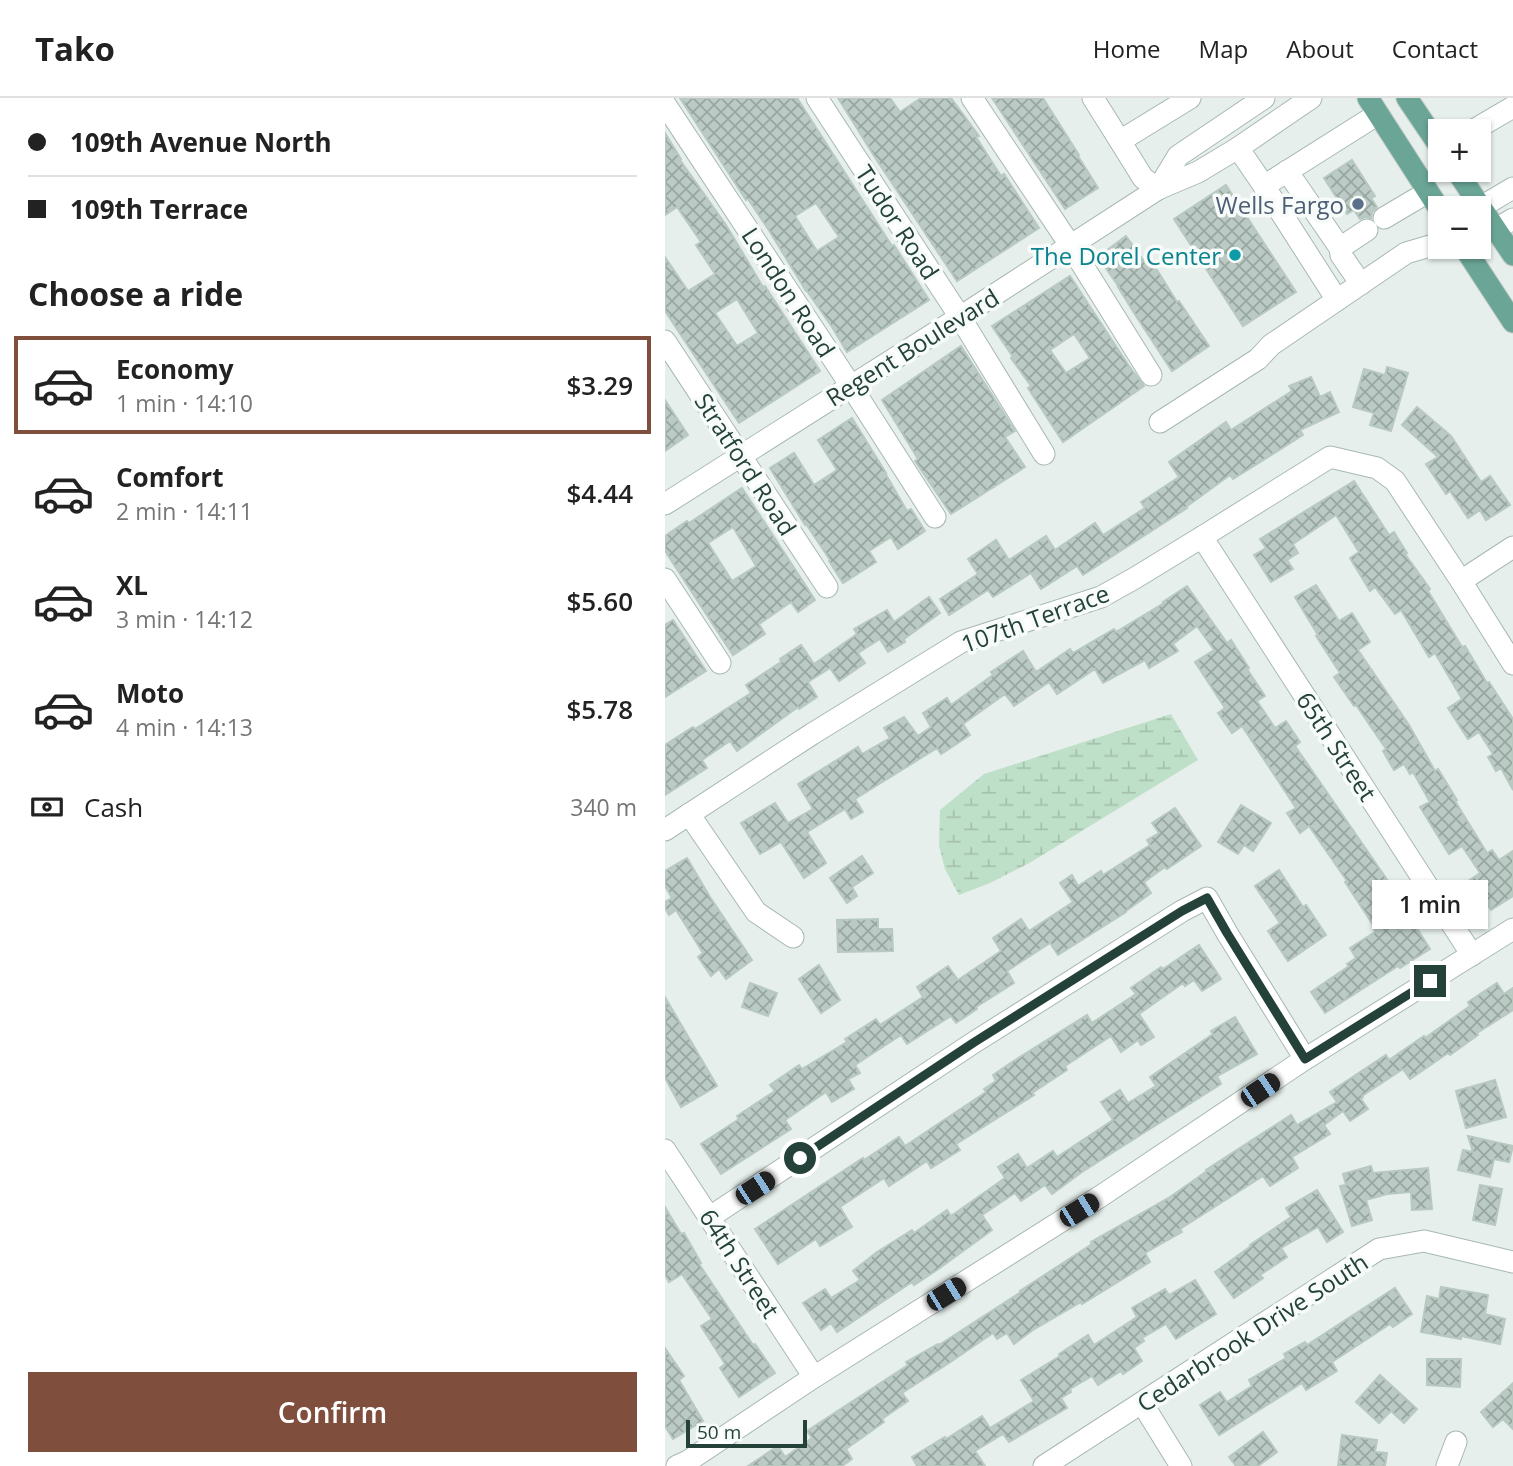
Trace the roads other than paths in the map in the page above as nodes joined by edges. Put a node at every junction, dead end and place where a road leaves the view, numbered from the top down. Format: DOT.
graph roads {
  1 [pos="817,98"];
  2 [pos="972,98"];
  3 [pos="1093,98"];
  4 [pos="1190,98"];
  5 [pos="1264,98"];
  6 [pos="1311,98"];
  7 [pos="1414,100"];
  8 [pos="665,104"];
  9 [pos="1234,106"];
  10 [pos="1373,106"];
  11 [pos="1513,107"];
  12 [pos="1491,120"];
  13 [pos="1428,125"];
  14 [pos="1120,141"];
  15 [pos="1238,148"];
  16 [pos="1287,171"];
  17 [pos="1264,186"];
  18 [pos="1513,188"];
  19 [pos="1158,189"];
  20 [pos="1428,192"];
  21 [pos="1431,196"];
  22 [pos="1491,201"];
  23 [pos="1504,224"];
  24 [pos="1070,245"];
  25 [pos="1428,247"];
  26 [pos="1340,248"];
  27 [pos="1513,255"];
  28 [pos="1472,259"];
  29 [pos="1361,284"];
  30 [pos="1337,300"];
  31 [pos="960,317"];
  32 [pos="1513,322"];
  33 [pos="665,341"];
  34 [pos="1151,375"];
  35 [pos="851,386"];
  36 [pos="1160,422"];
  37 [pos="1044,454"];
  38 [pos="741,456"];
  39 [pos="665,504"];
  40 [pos="935,517"];
  41 [pos="1202,537"];
  42 [pos="1513,547"];
  43 [pos="665,579"];
  44 [pos="1461,581"];
  45 [pos="827,587"];
  46 [pos="720,663"];
  47 [pos="1513,664"];
  48 [pos="689,814"];
  49 [pos="665,830"];
  50 [pos="1513,929"];
  51 [pos="793,937"];
  52 [pos="1472,955"];
  53 [pos="1305,1059"];
  54 [pos="665,1150"];
  55 [pos="710,1217"];
  56 [pos="1513,1262"];
  57 [pos="814,1377"];
  58 [pos="1142,1403"];
  59 [pos="1457,1442"];
  60 [pos="665,1463"];
  61 [pos="675,1466"];
  62 [pos="1044,1466"];
  63 [pos="1181,1466"];
  64 [pos="1447,1466"];
  1 -- 31 [label="street, Tudor Road"];
  2 -- 24 [label="street"];
  3 -- 14 [label="street"];
  4 -- 14 [label="street"];
  5 -- 9 [label="street, Regent Boulevard"];
  6 -- 15 [label="street, Regent Boulevard"];
  7 -- 13 [label="main road"];
  8 -- 35 [label="street, London Road"];
  9 -- 19 [label="street, Regent Boulevard"];
  10 -- 16 [label="street"];
  10 -- 20 [label="main road"];
  11 -- 12 [label="street"];
  14 -- 19 [label="street"];
  15 -- 17 [label="street"];
  15 -- 19 [label="street, Regent Boulevard"];
  16 -- 17 [label="street"];
  16 -- 26 [label="street"];
  17 -- 30 [label="street"];
  18 -- 22 [label="street"];
  19 -- 24 [label="street, Regent Boulevard"];
  20 -- 21 [label="main road"];
  20 -- 26 [label="street"];
  23 -- 27 [label="main road"];
  24 -- 31 [label="street, Regent Boulevard"];
  24 -- 34 [label="street"];
  25 -- 29 [label="street"];
  26 -- 29 [label="street"];
  28 -- 32 [label="main road"];
  29 -- 30 [label="street"];
  30 -- 36 [label="street"];
  31 -- 35 [label="street, Regent Boulevard"];
  31 -- 37 [label="street, Tudor Road"];
  33 -- 38 [label="street, Stratford Road"];
  35 -- 38 [label="street, Regent Boulevard"];
  35 -- 40 [label="street, London Road"];
  38 -- 39 [label="street, Regent Boulevard"];
  38 -- 45 [label="street, Stratford Road"];
  41 -- 44 [label="street, 107th Terrace"];
  41 -- 48 [label="street, 107th Terrace"];
  41 -- 52 [label="street, 65th Street"];
  42 -- 44 [label="street"];
  43 -- 46 [label="street"];
  44 -- 47 [label="street"];
  48 -- 49 [label="street, 107th Terrace"];
  48 -- 51 [label="street"];
  50 -- 52 [label="street"];
  52 -- 53 [label="street"];
  53 -- 55 [label="street"];
  53 -- 57 [label="street"];
  54 -- 55 [label="street, 64th Street"];
  55 -- 57 [label="street, 64th Street"];
  56 -- 58 [label="street, Cedarbrook Drive South"];
  57 -- 61 [label="street"];
  58 -- 62 [label="street, Cedarbrook Drive South"];
  58 -- 63 [label="street"];
  59 -- 64 [label="street"];
  60 -- 61 [label="street"];
}
